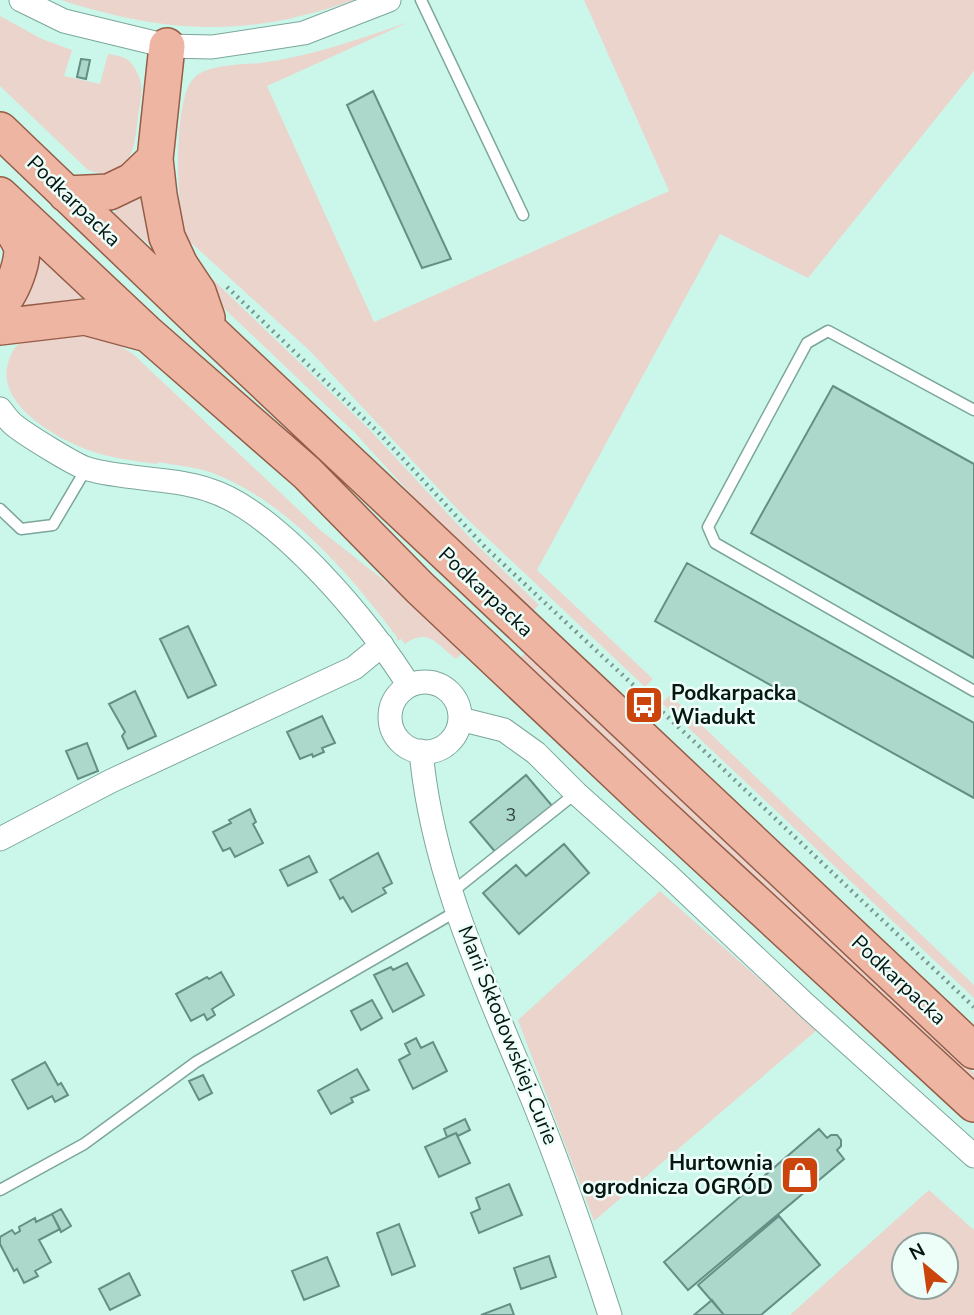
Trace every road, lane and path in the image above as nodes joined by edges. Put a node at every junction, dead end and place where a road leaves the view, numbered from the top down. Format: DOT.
graph roads {
  1 [pos="21,0"];
  2 [pos="389,0"];
  3 [pos="421,0"];
  4 [pos="167,46"];
  5 [pos="0,130"];
  6 [pos="155,159"];
  7 [pos="0,194"];
  8 [pos="66,194"];
  9 [pos="0,211"];
  10 [pos="523,215"];
  11 [pos="222,282"];
  12 [pos="0,304"];
  13 [pos="0,327"];
  14 [pos="148,334"];
  15 [pos="212,334"];
  16 [pos="0,409"];
  17 [pos="974,410"];
  18 [pos="86,468"];
  19 [pos="0,509"];
  20 [pos="382,645"];
  21 [pos="409,686"];
  22 [pos="974,691"];
  23 [pos="460,719"];
  24 [pos="421,751"];
  25 [pos="576,793"];
  26 [pos="0,839"];
  27 [pos="455,901"];
  28 [pos="974,1007"];
  29 [pos="974,1051"];
  30 [pos="974,1104"];
  31 [pos="974,1156"];
  32 [pos="0,1190"];
  33 [pos="610,1315"];
  1 -- 4 [label="street"];
  2 -- 4 [label="street"];
  3 -- 10 [label="lane"];
  4 -- 6 [label="main road"];
  5 -- 8 [label="main road, Podkarpacka"];
  6 -- 8 [label="main road"];
  6 -- 15 [label="main road"];
  7 -- 14 [label="main road, Podkarpacka"];
  8 -- 15 [label="main road, Podkarpacka"];
  9 -- 12 [label="main road"];
  11 -- 28 [label="path"];
  13 -- 14 [label="main road"];
  14 -- 30 [label="main road, Podkarpacka"];
  15 -- 29 [label="main road, Podkarpacka"];
  16 -- 18 [label="street"];
  17 -- 22 [label="lane"];
  18 -- 19 [label="lane"];
  18 -- 20 [label="street"];
  20 -- 21 [label="street"];
  20 -- 26 [label="street"];
  21 -- 23 [label="street"];
  21 -- 24 [label="street"];
  23 -- 24 [label="street"];
  23 -- 25 [label="street"];
  24 -- 27 [label="street, Marii Skłodowskiej-Curie"];
  25 -- 27 [label="lane"];
  25 -- 31 [label="street"];
  27 -- 32 [label="lane"];
  27 -- 33 [label="street, Marii Skłodowskiej-Curie"];
}
